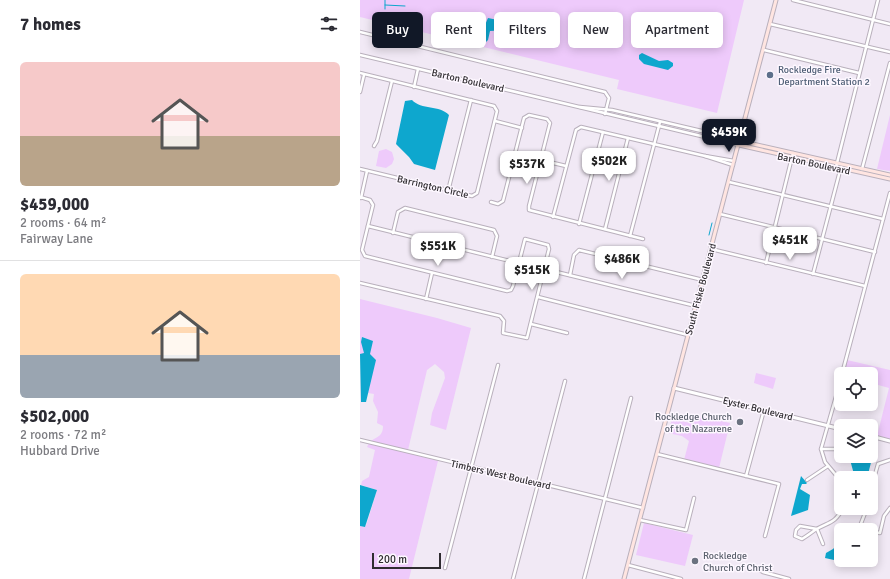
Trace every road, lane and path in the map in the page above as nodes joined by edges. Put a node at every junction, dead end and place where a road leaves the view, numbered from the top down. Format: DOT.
graph roads {
  1 [pos="776,0"];
  2 [pos="794,0"];
  3 [pos="878,0"];
  4 [pos="873,20"];
  5 [pos="770,24"];
  6 [pos="890,24"];
  7 [pos="360,32"];
  8 [pos="866,47"];
  9 [pos="764,50"];
  10 [pos="890,52"];
  11 [pos="360,54"];
  12 [pos="890,63"];
  13 [pos="418,69"];
  14 [pos="859,73"];
  15 [pos="360,74"];
  16 [pos="364,74"];
  17 [pos="392,81"];
  18 [pos="414,86"];
  19 [pos="360,92"];
  20 [pos="471,100"];
  21 [pos="576,106"];
  22 [pos="606,109"];
  23 [pos="605,114"];
  24 [pos="495,121"];
  25 [pos="660,122"];
  26 [pos="659,126"];
  27 [pos="522,128"];
  28 [pos="603,132"];
  29 [pos="717,135"];
  30 [pos="628,138"];
  31 [pos="716,140"];
  32 [pos="740,141"];
  33 [pos="654,144"];
  34 [pos="739,145"];
  35 [pos="374,146"];
  36 [pos="777,149"];
  37 [pos="770,153"];
  38 [pos="793,153"];
  39 [pos="515,154"];
  40 [pos="793,158"];
  41 [pos="541,160"];
  42 [pos="734,163"];
  43 [pos="836,165"];
  44 [pos="566,166"];
  45 [pos="842,167"];
  46 [pos="360,169"];
  47 [pos="862,169"];
  48 [pos="367,171"];
  49 [pos="890,175"];
  50 [pos="890,179"];
  51 [pos="729,182"];
  52 [pos="448,191"];
  53 [pos="890,193"];
  54 [pos="783,195"];
  55 [pos="360,197"];
  56 [pos="491,202"];
  57 [pos="831,206"];
  58 [pos="720,214"];
  59 [pos="553,217"];
  60 [pos="883,219"];
  61 [pos="579,224"];
  62 [pos="368,226"];
  63 [pos="775,227"];
  64 [pos="604,230"];
  65 [pos="393,233"];
  66 [pos="630,236"];
  67 [pos="643,239"];
  68 [pos="822,239"];
  69 [pos="711,249"];
  70 [pos="875,252"];
  71 [pos="492,257"];
  72 [pos="518,263"];
  73 [pos="766,263"];
  74 [pos="544,269"];
  75 [pos="432,273"];
  76 [pos="813,274"];
  77 [pos="570,275"];
  78 [pos="703,280"];
  79 [pos="360,283"];
  80 [pos="865,286"];
  81 [pos="538,297"];
  82 [pos="426,299"];
  83 [pos="696,306"];
  84 [pos="531,324"];
  85 [pos="567,333"];
  86 [pos="688,335"];
  87 [pos="498,365"];
  88 [pos="844,367"];
  89 [pos="565,381"];
  90 [pos="674,388"];
  91 [pos="631,398"];
  92 [pos="834,406"];
  93 [pos="764,410"];
  94 [pos="829,425"];
  95 [pos="834,426"];
  96 [pos="878,438"];
  97 [pos="360,440"];
  98 [pos="890,441"];
  99 [pos="821,449"];
  100 [pos="834,449"];
  101 [pos="657,454"];
  102 [pos="890,460"];
  103 [pos="471,466"];
  104 [pos="828,466"];
  105 [pos="876,471"];
  106 [pos="834,473"];
  107 [pos="746,476"];
  108 [pos="807,480"];
  109 [pos="538,482"];
  110 [pos="694,498"];
  111 [pos="604,499"];
  112 [pos="643,508"];
  113 [pos="890,508"];
  114 [pos="839,515"];
  115 [pos="640,520"];
  116 [pos="817,529"];
  117 [pos="878,533"];
  118 [pos="765,536"];
  119 [pos="823,544"];
  120 [pos="628,565"];
  121 [pos="445,568"];
  122 [pos="755,568"];
  123 [pos="513,579"];
  124 [pos="584,579"];
  125 [pos="624,579"];
  126 [pos="681,579"];
  127 [pos="789,579"];
  1 -- 5 [label="main road, South Fiske Boulevard"];
  2 -- 4 [label="street"];
  3 -- 4 [label="street"];
  4 -- 6 [label="street"];
  4 -- 8 [label="street"];
  5 -- 8 [label="street"];
  5 -- 9 [label="main road, South Fiske Boulevard"];
  7 -- 22 [label="street"];
  8 -- 10 [label="street"];
  8 -- 14 [label="street"];
  9 -- 14 [label="street"];
  9 -- 32 [label="main road, South Fiske Boulevard"];
  11 -- 13 [label="street, Barton Boulevard"];
  12 -- 47 [label="street"];
  13 -- 18 [label="street"];
  13 -- 21 [label="street, Barton Boulevard"];
  14 -- 43 [label="street"];
  15 -- 16 [label="street"];
  16 -- 17 [label="street"];
  16 -- 19 [label="street"];
  17 -- 18 [label="street"];
  17 -- 35 [label="street"];
  18 -- 20 [label="street"];
  20 -- 24 [label="street"];
  20 -- 52 [label="street"];
  21 -- 22 [label="street, Barton Boulevard"];
  21 -- 23 [label="street, Barton Boulevard"];
  22 -- 23 [label="street"];
  22 -- 25 [label="street, Barton Boulevard"];
  23 -- 26 [label="street, Barton Boulevard"];
  24 -- 27 [label="street"];
  24 -- 52 [label="street, Barrington Circle"];
  25 -- 26 [label="street"];
  25 -- 29 [label="street, Barton Boulevard"];
  26 -- 31 [label="street, Barton Boulevard"];
  26 -- 33 [label="street"];
  27 -- 39 [label="street"];
  27 -- 41 [label="street"];
  28 -- 30 [label="street"];
  28 -- 44 [label="street"];
  28 -- 61 [label="street"];
  29 -- 31 [label="street"];
  29 -- 32 [label="street, Barton Boulevard"];
  30 -- 33 [label="street"];
  30 -- 64 [label="street"];
  31 -- 34 [label="street, Barton Boulevard"];
  32 -- 34 [label="main road, South Fiske Boulevard"];
  32 -- 36 [label="main road, Barton Boulevard"];
  33 -- 42 [label="street"];
  33 -- 66 [label="street"];
  34 -- 37 [label="main road, Barton Boulevard"];
  34 -- 42 [label="main road, South Fiske Boulevard"];
  36 -- 37 [label="main road"];
  36 -- 38 [label="main road, Barton Boulevard"];
  37 -- 40 [label="main road, Barton Boulevard"];
  38 -- 40 [label="street"];
  38 -- 43 [label="main road, Barton Boulevard"];
  39 -- 41 [label="street"];
  39 -- 56 [label="street"];
  40 -- 43 [label="main road, Barton Boulevard"];
  40 -- 54 [label="street"];
  41 -- 44 [label="street"];
  41 -- 59 [label="street"];
  42 -- 51 [label="main road, South Fiske Boulevard"];
  43 -- 45 [label="main road, Barton Boulevard"];
  44 -- 59 [label="street"];
  45 -- 47 [label="main road, Barton Boulevard"];
  45 -- 50 [label="main road, Barton Boulevard"];
  45 -- 57 [label="street"];
  46 -- 48 [label="street, Barrington Circle"];
  47 -- 49 [label="main road, Barton Boulevard"];
  48 -- 52 [label="street, Barrington Circle"];
  48 -- 55 [label="street"];
  51 -- 54 [label="street"];
  51 -- 58 [label="main road, South Fiske Boulevard"];
  53 -- 60 [label="street"];
  54 -- 57 [label="street"];
  54 -- 63 [label="street"];
  55 -- 62 [label="street"];
  57 -- 60 [label="street"];
  57 -- 68 [label="street"];
  58 -- 63 [label="street"];
  58 -- 69 [label="main road, South Fiske Boulevard"];
  59 -- 61 [label="street"];
  60 -- 70 [label="street"];
  61 -- 64 [label="street"];
  62 -- 65 [label="street"];
  62 -- 75 [label="street"];
  63 -- 68 [label="street"];
  63 -- 73 [label="street"];
  64 -- 66 [label="street"];
  65 -- 71 [label="street"];
  65 -- 71 [label="street"];
  66 -- 67 [label="street"];
  68 -- 70 [label="street"];
  68 -- 76 [label="street"];
  69 -- 73 [label="street"];
  69 -- 78 [label="main road, South Fiske Boulevard"];
  70 -- 80 [label="street"];
  71 -- 72 [label="street"];
  72 -- 74 [label="street"];
  72 -- 75 [label="street"];
  73 -- 76 [label="street"];
  74 -- 77 [label="street"];
  74 -- 81 [label="street"];
  75 -- 82 [label="street"];
  76 -- 80 [label="street"];
  77 -- 78 [label="street"];
  77 -- 83 [label="street"];
  78 -- 83 [label="main road, South Fiske Boulevard"];
  79 -- 82 [label="street"];
  80 -- 88 [label="street"];
  81 -- 84 [label="street"];
  81 -- 86 [label="street"];
  82 -- 84 [label="street"];
  83 -- 86 [label="main road, South Fiske Boulevard"];
  84 -- 85 [label="street"];
  86 -- 90 [label="main road, South Fiske Boulevard"];
  87 -- 103 [label="street"];
  89 -- 109 [label="street"];
  90 -- 93 [label="street, Eyster Boulevard"];
  90 -- 101 [label="main road, South Fiske Boulevard"];
  91 -- 111 [label="street"];
  92 -- 94 [label="street"];
  93 -- 94 [label="street, Eyster Boulevard"];
  93 -- 107 [label="street"];
  94 -- 95 [label="street, Eyster Boulevard"];
  94 -- 99 [label="street"];
  96 -- 98 [label="street"];
  97 -- 103 [label="street, Timbers West Boulevard"];
  99 -- 100 [label="street"];
  99 -- 104 [label="street"];
  101 -- 107 [label="street"];
  101 -- 112 [label="main road, South Fiske Boulevard"];
  102 -- 105 [label="street"];
  103 -- 109 [label="street, Timbers West Boulevard"];
  103 -- 121 [label="street"];
  104 -- 106 [label="street"];
  104 -- 108 [label="street"];
  107 -- 118 [label="street"];
  109 -- 111 [label="street, Timbers West Boulevard"];
  109 -- 123 [label="street"];
  110 -- 115 [label="street"];
  111 -- 112 [label="street, Timbers West Boulevard"];
  111 -- 124 [label="street"];
  112 -- 115 [label="main road, South Fiske Boulevard"];
  113 -- 117 [label="street"];
  114 -- 116 [label="street"];
  115 -- 120 [label="main road, South Fiske Boulevard"];
  116 -- 116 [label="street"];
  116 -- 119 [label="street"];
  120 -- 125 [label="main road, South Fiske Boulevard"];
  120 -- 126 [label="street"];
  122 -- 127 [label="street"];
}
